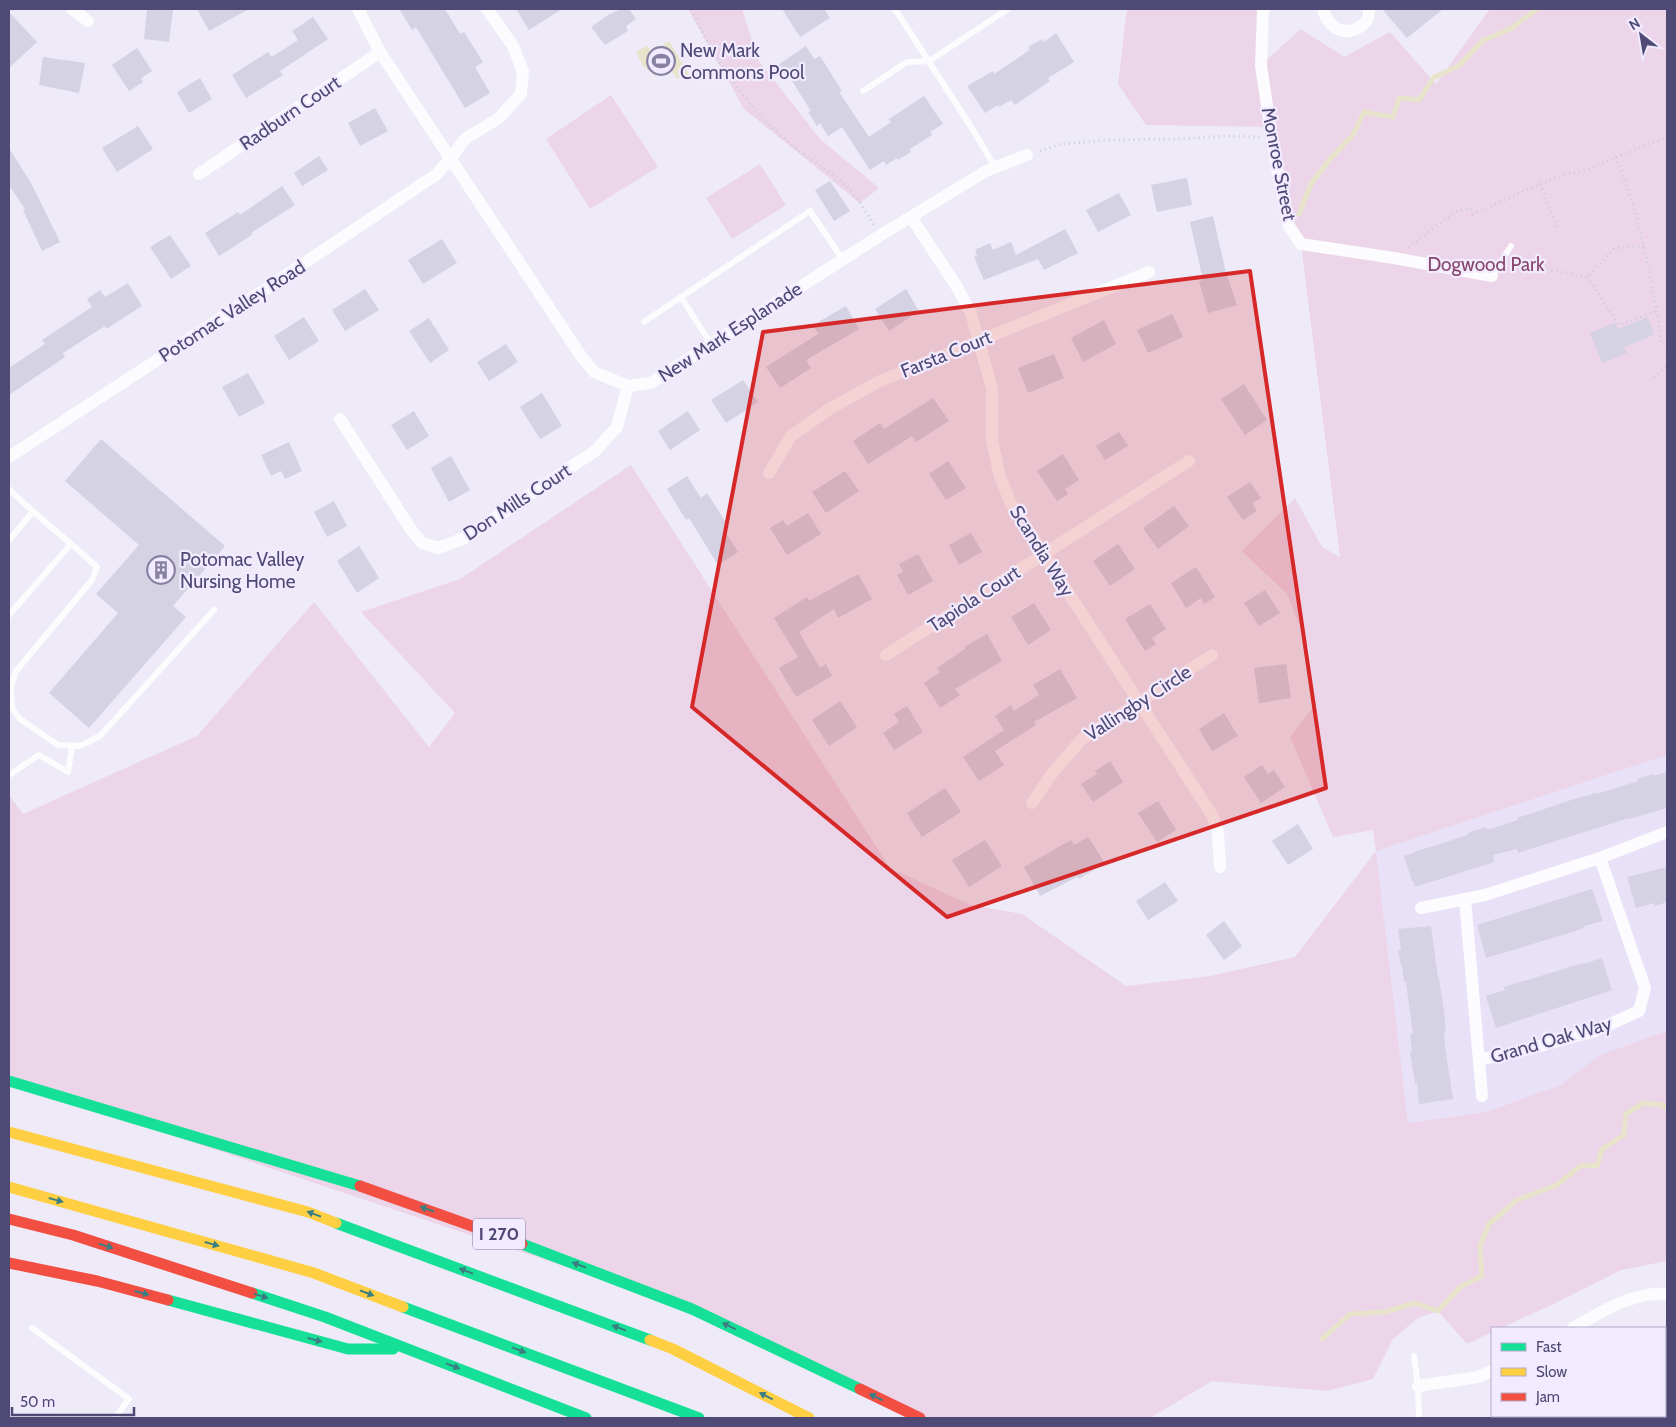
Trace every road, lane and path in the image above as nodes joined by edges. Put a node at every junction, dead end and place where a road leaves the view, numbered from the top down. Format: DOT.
graph roads {
  1 [pos="72,9"];
  2 [pos="358,9"];
  3 [pos="487,9"];
  4 [pos="692,9"];
  5 [pos="895,9"];
  6 [pos="1008,9"];
  7 [pos="1264,9"];
  8 [pos="1323,9"];
  9 [pos="1369,9"];
  10 [pos="88,21"];
  11 [pos="380,52"];
  12 [pos="929,61"];
  13 [pos="863,91"];
  14 [pos="1667,137"];
  15 [pos="1272,138"];
  16 [pos="1028,155"];
  17 [pos="1615,157"];
  18 [pos="451,158"];
  19 [pos="995,167"];
  20 [pos="199,174"];
  21 [pos="1540,184"];
  22 [pos="911,217"];
  23 [pos="1558,228"];
  24 [pos="881,235"];
  25 [pos="1511,246"];
  26 [pos="1644,246"];
  27 [pos="1394,258"];
  28 [pos="844,260"];
  29 [pos="1502,262"];
  30 [pos="1149,272"];
  31 [pos="1492,276"];
  32 [pos="1588,277"];
  33 [pos="681,297"];
  34 [pos="1656,311"];
  35 [pos="644,322"];
  36 [pos="979,340"];
  37 [pos="711,344"];
  38 [pos="1667,345"];
  39 [pos="1667,365"];
  40 [pos="1654,377"];
  41 [pos="628,386"];
  42 [pos="340,419"];
  43 [pos="9,457"];
  44 [pos="1189,461"];
  45 [pos="769,473"];
  46 [pos="9,489"];
  47 [pos="32,513"];
  48 [pos="9,540"];
  49 [pos="71,544"];
  50 [pos="1044,554"];
  51 [pos="214,610"];
  52 [pos="9,616"];
  53 [pos="886,655"];
  54 [pos="1212,655"];
  55 [pos="1138,702"];
  56 [pos="72,745"];
  57 [pos="9,775"];
  58 [pos="1032,803"];
  59 [pos="1667,832"];
  60 [pos="1600,858"];
  61 [pos="1220,867"];
  62 [pos="1465,900"];
  63 [pos="1421,908"];
  64 [pos="1479,1060"];
  65 [pos="9,1082"];
  66 [pos="1482,1096"];
  67 [pos="9,1132"];
  68 [pos="9,1187"];
  69 [pos="9,1219"];
  70 [pos="9,1263"];
  71 [pos="1667,1294"];
  72 [pos="1575,1327"];
  73 [pos="32,1328"];
  74 [pos="407,1348"];
  75 [pos="1414,1356"];
  76 [pos="1491,1371"];
  77 [pos="1418,1386"];
  78 [pos="115,1418"];
  79 [pos="586,1418"];
  80 [pos="699,1418"];
  81 [pos="810,1418"];
  82 [pos="920,1418"];
  83 [pos="1419,1418"];
  1 -- 10 [label="street"];
  2 -- 11 [label="street"];
  3 -- 18 [label="street, Potomac Valley Road"];
  4 -- 24 [label="path"];
  5 -- 12 [label="lane"];
  6 -- 12 [label="lane"];
  7 -- 15 [label="street, Monroe Street"];
  8 -- 9 [label="street"];
  11 -- 18 [label="street"];
  11 -- 20 [label="street, Radburn Court"];
  12 -- 13 [label="lane"];
  12 -- 19 [label="lane"];
  14 -- 17 [label="path"];
  15 -- 16 [label="path"];
  15 -- 27 [label="street, Monroe Street"];
  16 -- 19 [label="street, New Mark Esplanade"];
  17 -- 21 [label="path"];
  17 -- 26 [label="path"];
  18 -- 41 [label="street"];
  18 -- 43 [label="street, Potomac Valley Road"];
  19 -- 22 [label="street, New Mark Esplanade"];
  21 -- 23 [label="path"];
  21 -- 27 [label="path"];
  22 -- 24 [label="street, New Mark Esplanade"];
  22 -- 36 [label="street, Scandia Way"];
  24 -- 28 [label="street, New Mark Esplanade"];
  25 -- 29 [label="lane"];
  26 -- 32 [label="path"];
  26 -- 34 [label="path"];
  27 -- 31 [label="street, Monroe Street"];
  28 -- 33 [label="lane"];
  28 -- 37 [label="street, New Mark Esplanade"];
  29 -- 31 [label="lane"];
  29 -- 32 [label="path"];
  30 -- 36 [label="street, Farsta Court"];
  32 -- 34 [label="path"];
  33 -- 35 [label="lane"];
  33 -- 37 [label="lane"];
  34 -- 38 [label="path"];
  36 -- 45 [label="street, Farsta Court"];
  36 -- 50 [label="street, Scandia Way"];
  37 -- 41 [label="street, New Mark Esplanade"];
  39 -- 40 [label="path"];
  41 -- 42 [label="street, Don Mills Court"];
  44 -- 50 [label="street, Tapiola Court"];
  46 -- 47 [label="lane"];
  47 -- 48 [label="lane"];
  47 -- 49 [label="lane"];
  49 -- 52 [label="lane"];
  49 -- 56 [label="lane"];
  50 -- 53 [label="street, Tapiola Court"];
  50 -- 55 [label="street, Scandia Way"];
  51 -- 56 [label="lane"];
  54 -- 55 [label="street, Vallingby Circle"];
  55 -- 58 [label="street, Vallingby Circle"];
  55 -- 61 [label="street, Scandia Way"];
  56 -- 57 [label="lane"];
  59 -- 60 [label="street"];
  60 -- 62 [label="street"];
  60 -- 64 [label="street, Grand Oak Way"];
  62 -- 63 [label="street"];
  62 -- 64 [label="street, Grand Oak Way"];
  64 -- 66 [label="street, Grand Oak Way"];
  82 -- 65 [label="highway, I 270, one-way"];
  81 -- 67 [label="highway, I 270, one-way"];
  68 -- 80 [label="highway, one-way"];
  69 -- 74 [label="highway, one-way"];
  70 -- 74 [label="highway, one-way"];
  71 -- 72 [label="street"];
  73 -- 78 [label="lane"];
  74 -- 79 [label="highway, one-way"];
  75 -- 77 [label="lane"];
  76 -- 77 [label="street"];
  77 -- 83 [label="lane"];
}
